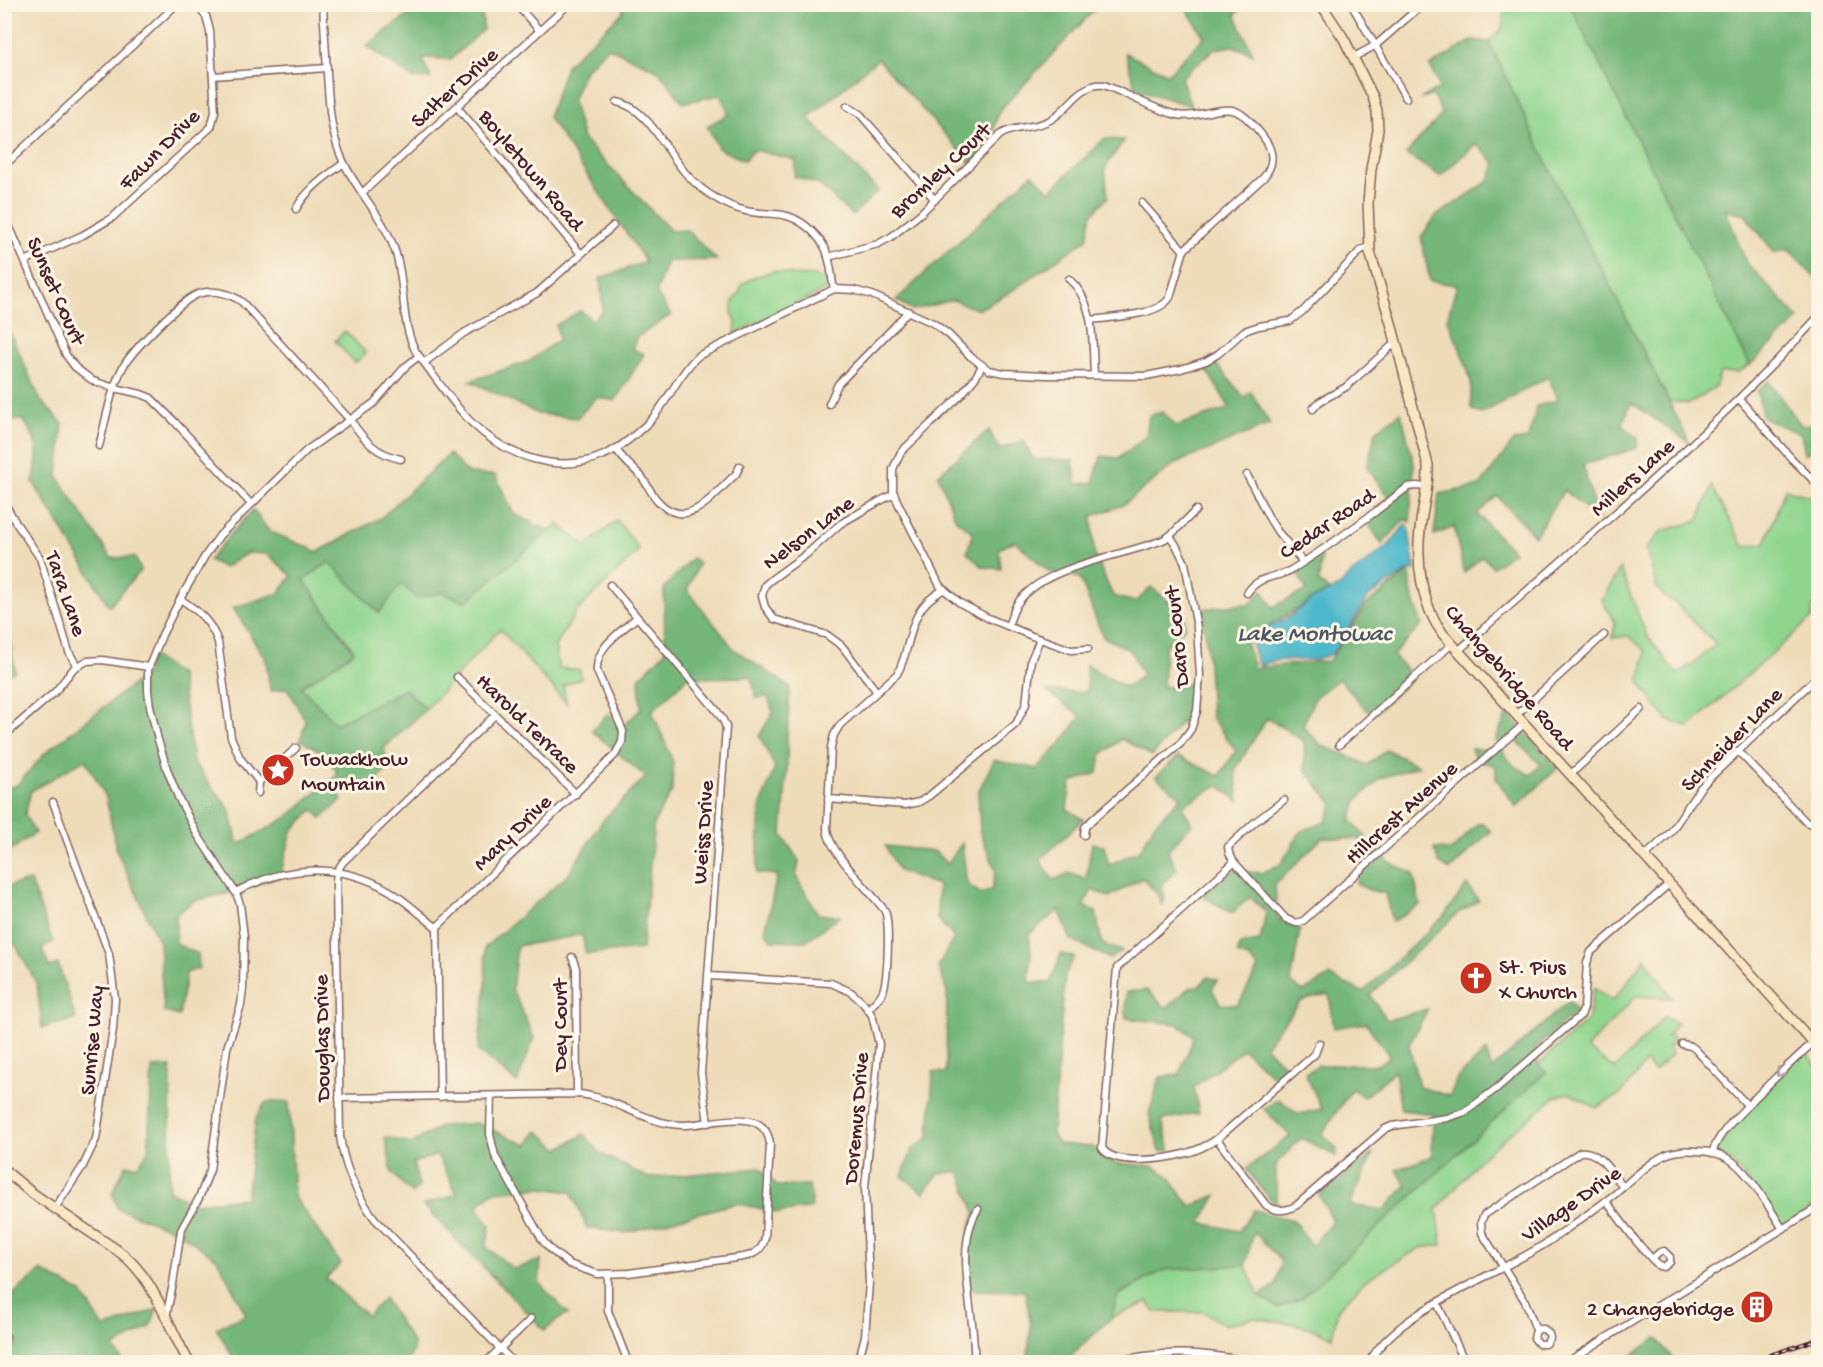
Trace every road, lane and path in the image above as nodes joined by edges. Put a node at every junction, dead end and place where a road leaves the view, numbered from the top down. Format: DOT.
graph roads {
  1 [pos="13,4"];
  2 [pos="177,4"];
  3 [pos="196,4"];
  4 [pos="323,4"];
  5 [pos="516,4"];
  6 [pos="569,4"];
  7 [pos="1321,4"];
  8 [pos="1351,4"];
  9 [pos="1422,4"];
  10 [pos="4,12"];
  11 [pos="540,31"];
  12 [pos="1376,45"];
  13 [pos="1354,57"];
  14 [pos="327,69"];
  15 [pos="213,76"];
  16 [pos="1406,98"];
  17 [pos="617,102"];
  18 [pos="457,106"];
  19 [pos="847,106"];
  20 [pos="344,164"];
  21 [pos="4,166"];
  22 [pos="362,193"];
  23 [pos="935,200"];
  24 [pos="1142,203"];
  25 [pos="296,210"];
  26 [pos="4,214"];
  27 [pos="613,226"];
  28 [pos="1370,246"];
  29 [pos="1184,251"];
  30 [pos="581,254"];
  31 [pos="828,257"];
  32 [pos="25,261"];
  33 [pos="1068,279"];
  34 [pos="834,289"];
  35 [pos="908,311"];
  36 [pos="1818,317"];
  37 [pos="1091,320"];
  38 [pos="1396,342"];
  39 [pos="420,356"];
  40 [pos="425,362"];
  41 [pos="982,366"];
  42 [pos="1094,375"];
  43 [pos="115,388"];
  44 [pos="1740,400"];
  45 [pos="830,405"];
  46 [pos="1313,409"];
  47 [pos="351,421"];
  48 [pos="99,446"];
  49 [pos="616,449"];
  50 [pos="401,459"];
  51 [pos="740,466"];
  52 [pos="1247,475"];
  53 [pos="1818,485"];
  54 [pos="1428,487"];
  55 [pos="894,494"];
  56 [pos="4,502"];
  57 [pos="251,504"];
  58 [pos="1196,510"];
  59 [pos="1170,536"];
  60 [pos="1303,562"];
  61 [pos="610,585"];
  62 [pos="944,590"];
  63 [pos="1247,593"];
  64 [pos="180,599"];
  65 [pos="637,617"];
  66 [pos="1008,626"];
  67 [pos="1604,635"];
  68 [pos="1040,639"];
  69 [pos="1455,647"];
  70 [pos="1089,649"];
  71 [pos="77,666"];
  72 [pos="149,667"];
  73 [pos="1818,673"];
  74 [pos="457,677"];
  75 [pos="877,692"];
  76 [pos="1641,709"];
  77 [pos="495,715"];
  78 [pos="1516,715"];
  79 [pos="1524,724"];
  80 [pos="4,736"];
  81 [pos="1340,746"];
  82 [pos="296,748"];
  83 [pos="1738,751"];
  84 [pos="1570,775"];
  85 [pos="259,782"];
  86 [pos="258,793"];
  87 [pos="576,794"];
  88 [pos="828,800"];
  89 [pos="1284,800"];
  90 [pos="53,802"];
  91 [pos="1818,827"];
  92 [pos="1084,835"];
  93 [pos="1644,857"];
  94 [pos="1234,862"];
  95 [pos="337,871"];
  96 [pos="1669,884"];
  97 [pos="236,892"];
  98 [pos="437,928"];
  99 [pos="572,957"];
  100 [pos="709,976"];
  101 [pos="868,1008"];
  102 [pos="1319,1043"];
  103 [pos="1682,1044"];
  104 [pos="1816,1045"];
  105 [pos="577,1094"];
  106 [pos="491,1096"];
  107 [pos="440,1097"];
  108 [pos="339,1098"];
  109 [pos="1748,1106"];
  110 [pos="708,1123"];
  111 [pos="1217,1139"];
  112 [pos="1712,1154"];
  113 [pos="4,1170"];
  114 [pos="1623,1187"];
  115 [pos="1606,1201"];
  116 [pos="55,1208"];
  117 [pos="1818,1208"];
  118 [pos="978,1209"];
  119 [pos="1783,1229"];
  120 [pos="1652,1258"];
  121 [pos="1505,1268"];
  122 [pos="608,1275"];
  123 [pos="1437,1303"];
  124 [pos="166,1318"];
  125 [pos="531,1319"];
  126 [pos="1536,1330"];
  127 [pos="500,1349"];
  128 [pos="1176,1354"];
  129 [pos="189,1362"];
  130 [pos="486,1362"];
  131 [pos="513,1362"];
  132 [pos="628,1362"];
  133 [pos="854,1362"];
  134 [pos="974,1362"];
  135 [pos="1113,1362"];
  136 [pos="1177,1362"];
  137 [pos="1248,1362"];
  138 [pos="1369,1362"];
  139 [pos="1465,1362"];
  140 [pos="1566,1362"];
  1 -- 10 [label="street"];
  2 -- 21 [label="street"];
  3 -- 15 [label="street, Fawn Drive"];
  4 -- 14 [label="street"];
  5 -- 11 [label="street"];
  6 -- 11 [label="street, Salter Drive"];
  7 -- 13 [label="main road, Changebridge Road"];
  8 -- 12 [label="street"];
  9 -- 12 [label="street"];
  11 -- 18 [label="street, Salter Drive"];
  12 -- 13 [label="street"];
  12 -- 16 [label="street"];
  13 -- 28 [label="main road, Changebridge Road"];
  14 -- 15 [label="street"];
  14 -- 20 [label="street"];
  15 -- 32 [label="street, Fawn Drive"];
  17 -- 31 [label="street"];
  18 -- 22 [label="street, Salter Drive"];
  18 -- 30 [label="street, Boyletown Road"];
  19 -- 23 [label="street"];
  20 -- 22 [label="street"];
  20 -- 25 [label="street"];
  22 -- 39 [label="street"];
  23 -- 29 [label="street, Bromley Court"];
  23 -- 31 [label="street, Bromley Court"];
  24 -- 29 [label="street"];
  26 -- 32 [label="street, Sunset Court"];
  27 -- 30 [label="street"];
  28 -- 38 [label="main road, Changebridge Road"];
  28 -- 42 [label="street"];
  29 -- 37 [label="street, Bromley Court"];
  30 -- 40 [label="street"];
  31 -- 34 [label="street"];
  32 -- 43 [label="street, Sunset Court"];
  33 -- 37 [label="street"];
  34 -- 35 [label="street"];
  34 -- 49 [label="street"];
  35 -- 41 [label="street"];
  35 -- 45 [label="street"];
  36 -- 44 [label="street, Millers Lane"];
  37 -- 42 [label="street"];
  38 -- 46 [label="street"];
  38 -- 54 [label="main road, Changebridge Road"];
  39 -- 40 [label="street"];
  39 -- 47 [label="street"];
  40 -- 49 [label="street"];
  41 -- 42 [label="street"];
  41 -- 55 [label="street"];
  43 -- 47 [label="street"];
  43 -- 48 [label="street"];
  43 -- 57 [label="street, Sunset Court"];
  44 -- 53 [label="street"];
  44 -- 69 [label="street, Millers Lane"];
  47 -- 50 [label="street"];
  47 -- 57 [label="street"];
  49 -- 51 [label="street"];
  52 -- 60 [label="street"];
  54 -- 60 [label="street, Cedar Road"];
  54 -- 69 [label="main road, Changebridge Road"];
  55 -- 62 [label="street"];
  55 -- 75 [label="street, Nelson Lane"];
  56 -- 71 [label="street, Tara Lane"];
  57 -- 64 [label="street"];
  58 -- 59 [label="street"];
  59 -- 66 [label="street"];
  59 -- 92 [label="street, Daro Court"];
  60 -- 63 [label="street, Cedar Road"];
  61 -- 65 [label="street, Weiss Drive"];
  62 -- 66 [label="street"];
  62 -- 75 [label="street"];
  64 -- 72 [label="street"];
  64 -- 85 [label="street"];
  65 -- 87 [label="street, Mary Drive"];
  65 -- 100 [label="street, Weiss Drive"];
  66 -- 68 [label="street"];
  67 -- 78 [label="street"];
  68 -- 70 [label="street"];
  68 -- 88 [label="street"];
  69 -- 78 [label="main road, Changebridge Road"];
  69 -- 81 [label="street, Millers Lane"];
  71 -- 72 [label="street"];
  71 -- 80 [label="street"];
  72 -- 97 [label="street"];
  73 -- 83 [label="street, Schneider Lane"];
  74 -- 77 [label="street, Harold Terrace"];
  75 -- 88 [label="street"];
  76 -- 84 [label="street"];
  77 -- 87 [label="street, Harold Terrace"];
  77 -- 95 [label="street"];
  78 -- 79 [label="main road, Changebridge Road"];
  79 -- 84 [label="main road, Changebridge Road"];
  79 -- 94 [label="street, Hillcrest Avenue"];
  82 -- 85 [label="street"];
  83 -- 91 [label="street"];
  83 -- 93 [label="street, Schneider Lane"];
  84 -- 93 [label="main road, Changebridge Road"];
  85 -- 86 [label="street"];
  87 -- 98 [label="street, Mary Drive"];
  88 -- 101 [label="street"];
  89 -- 94 [label="street"];
  90 -- 116 [label="street, Sunrise Way"];
  93 -- 96 [label="main road, Changebridge Road"];
  94 -- 111 [label="street"];
  95 -- 97 [label="street"];
  95 -- 98 [label="street"];
  95 -- 108 [label="street, Douglas Drive"];
  96 -- 104 [label="main road, Changebridge Road"];
  96 -- 111 [label="street"];
  97 -- 124 [label="street"];
  98 -- 107 [label="street"];
  99 -- 105 [label="street, Dey Court"];
  100 -- 101 [label="street"];
  100 -- 110 [label="street, Weiss Drive"];
  101 -- 133 [label="street, Doremus Drive"];
  102 -- 111 [label="street"];
  103 -- 109 [label="street"];
  104 -- 109 [label="street, one-way"];
  105 -- 106 [label="street"];
  105 -- 110 [label="street"];
  106 -- 107 [label="street"];
  106 -- 122 [label="street"];
  107 -- 108 [label="street"];
  108 -- 127 [label="street, Douglas Drive"];
  109 -- 112 [label="street"];
  110 -- 122 [label="street"];
  112 -- 114 [label="street, Village Drive"];
  112 -- 119 [label="street, Village Drive"];
  113 -- 116 [label="main road"];
  114 -- 115 [label="street, Village Drive"];
  114 -- 121 [label="street"];
  115 -- 120 [label="street"];
  115 -- 121 [label="street, Village Drive"];
  116 -- 124 [label="main road"];
  117 -- 119 [label="street"];
  118 -- 134 [label="street"];
  119 -- 140 [label="street"];
  121 -- 123 [label="street, Village Drive"];
  121 -- 126 [label="street"];
  122 -- 132 [label="street"];
  123 -- 138 [label="street, Village Drive"];
  123 -- 139 [label="street"];
  124 -- 129 [label="main road"];
  125 -- 127 [label="street"];
  127 -- 130 [label="street"];
  127 -- 131 [label="street, Douglas Drive"];
  128 -- 135 [label="street"];
  128 -- 136 [label="street"];
  128 -- 137 [label="street"];
}
